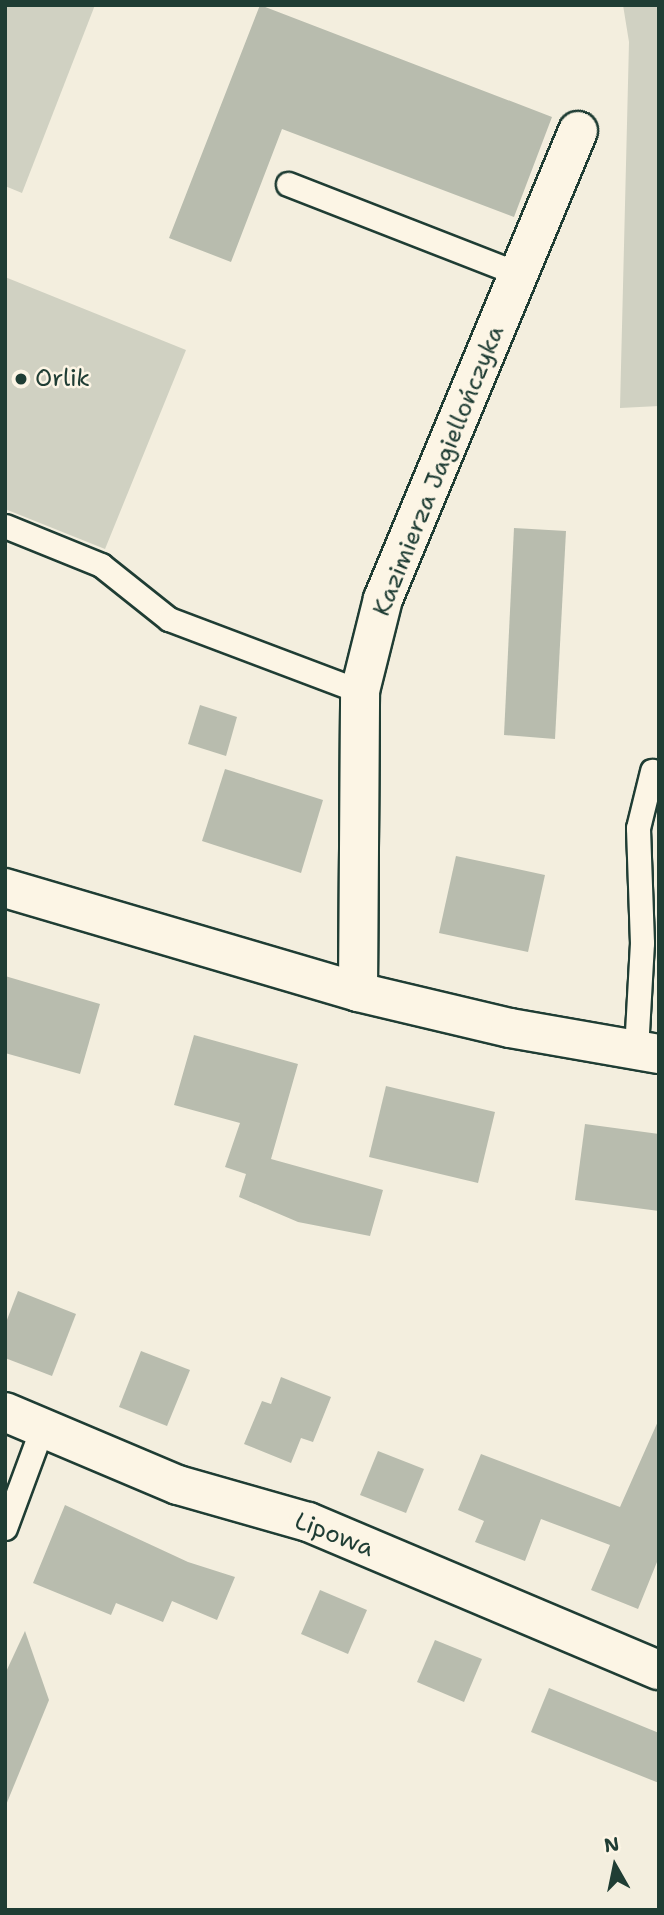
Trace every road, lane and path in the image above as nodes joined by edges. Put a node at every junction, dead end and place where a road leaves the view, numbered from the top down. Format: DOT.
graph roads {
  1 [pos="578,131"];
  2 [pos="288,184"];
  3 [pos="519,274"];
  4 [pos="5,526"];
  5 [pos="360,691"];
  6 [pos="652,771"];
  7 [pos="5,888"];
  8 [pos="358,992"];
  9 [pos="648,1052"];
  10 [pos="5,1412"];
  11 [pos="42,1428"];
  12 [pos="5,1528"];
  13 [pos="659,1670"];
  1 -- 3 [label="street, Kazimierza Jagiellończyka"];
  2 -- 3 [label="lane"];
  3 -- 5 [label="street, Kazimierza Jagiellończyka"];
  4 -- 5 [label="lane"];
  5 -- 8 [label="street, Kazimierza Jagiellończyka"];
  6 -- 9 [label="lane"];
  7 -- 8 [label="street"];
  8 -- 9 [label="street"];
  10 -- 11 [label="street, Lipowa"];
  11 -- 12 [label="lane"];
  11 -- 13 [label="street, Lipowa"];
}
